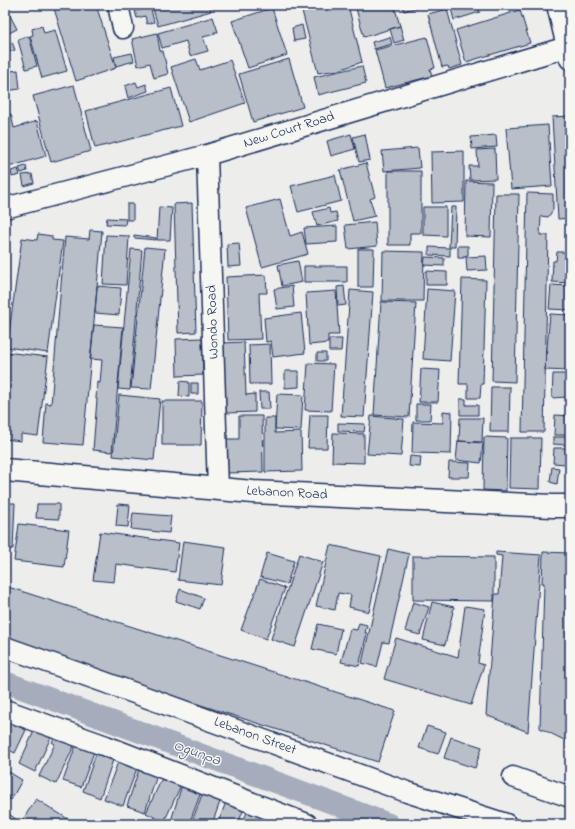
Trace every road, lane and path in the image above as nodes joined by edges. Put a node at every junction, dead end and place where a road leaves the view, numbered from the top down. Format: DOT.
graph roads {
  1 [pos="118,5"];
  2 [pos="557,5"];
  3 [pos="123,28"];
  4 [pos="569,51"];
  5 [pos="207,155"];
  6 [pos="5,208"];
  7 [pos="5,470"];
  8 [pos="218,489"];
  9 [pos="570,506"];
  10 [pos="5,648"];
  11 [pos="5,710"];
  12 [pos="513,777"];
  13 [pos="570,797"];
  14 [pos="307,824"];
  15 [pos="506,824"];
  1 -- 3 [label="street"];
  2 -- 4 [label="street"];
  4 -- 5 [label="street, New Court Road"];
  5 -- 6 [label="street, New Court Road"];
  5 -- 8 [label="street, Wondo Road"];
  7 -- 8 [label="main road, Lebanon Road"];
  8 -- 9 [label="main road, Lebanon Road"];
  10 -- 15 [label="street, Lebanon Street"];
  11 -- 14 [label="street"];
  12 -- 13 [label="street"];
}
